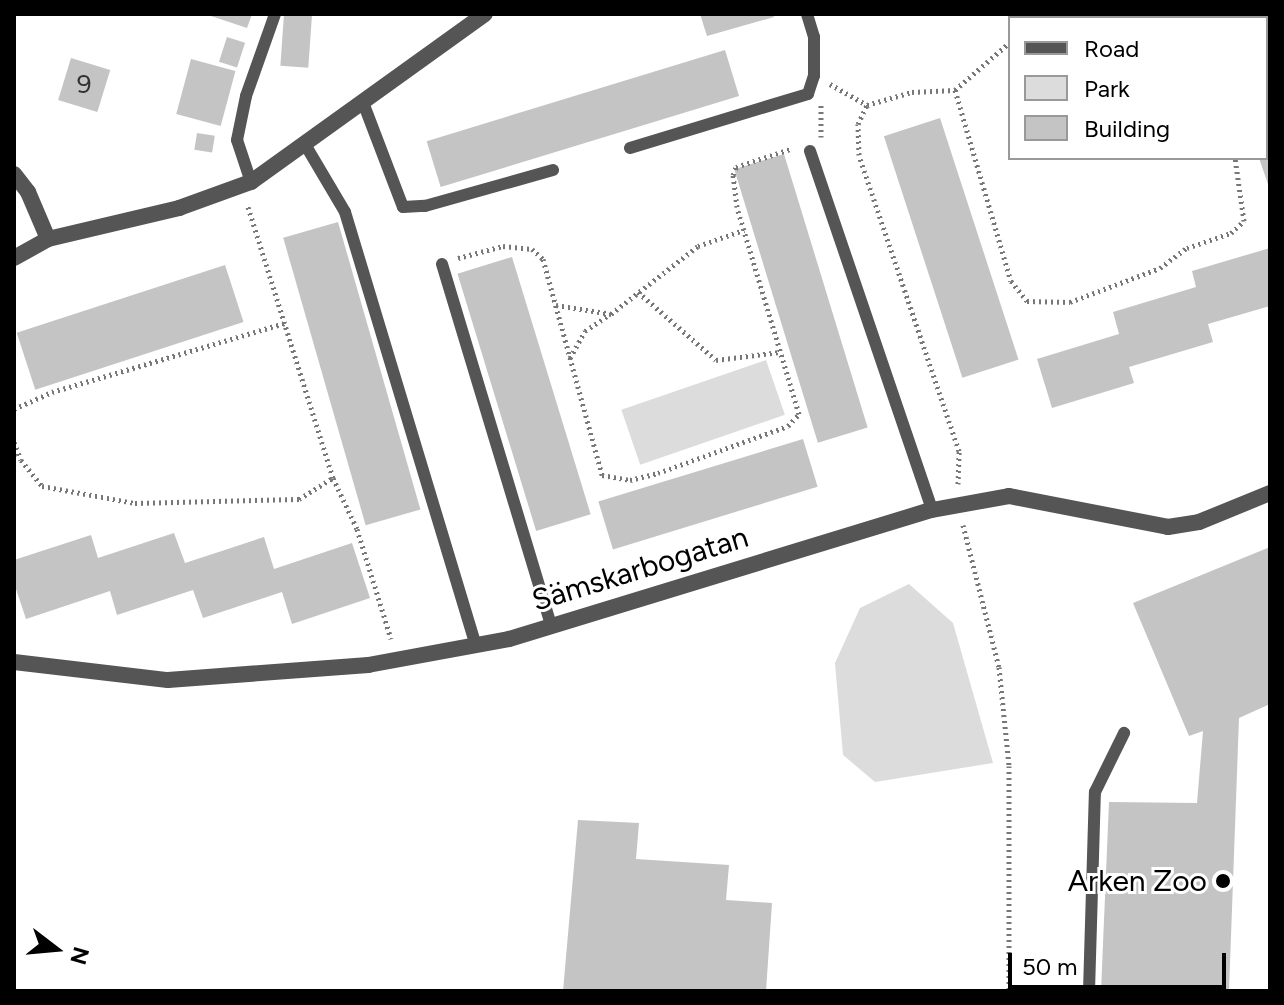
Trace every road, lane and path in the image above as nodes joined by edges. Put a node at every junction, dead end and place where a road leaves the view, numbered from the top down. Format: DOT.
graph roads {
  1 [pos="275,14"];
  2 [pos="485,14"];
  3 [pos="807,14"];
  4 [pos="1008,44"];
  5 [pos="814,76"];
  6 [pos="955,90"];
  7 [pos="809,91"];
  8 [pos="364,105"];
  9 [pos="867,105"];
  10 [pos="306,146"];
  11 [pos="630,148"];
  12 [pos="810,151"];
  13 [pos="1235,160"];
  14 [pos="553,170"];
  15 [pos="14,174"];
  16 [pos="246,184"];
  17 [pos="744,230"];
  18 [pos="48,239"];
  19 [pos="14,258"];
  20 [pos="442,264"];
  21 [pos="638,292"];
  22 [pos="556,305"];
  23 [pos="611,314"];
  24 [pos="285,323"];
  25 [pos="779,352"];
  26 [pos="570,358"];
  27 [pos="14,409"];
  28 [pos="14,442"];
  29 [pos="17,461"];
  30 [pos="333,478"];
  31 [pos="1270,493"];
  32 [pos="958,505"];
  33 [pos="932,510"];
  34 [pos="551,626"];
  35 [pos="476,646"];
  36 [pos="398,660"];
  37 [pos="14,662"];
  38 [pos="1124,733"];
  39 [pos="1009,991"];
  40 [pos="1089,991"];
  1 -- 16 [label="lane"];
  2 -- 8 [label="street"];
  3 -- 5 [label="lane"];
  4 -- 6 [label="path"];
  5 -- 7 [label="lane"];
  5 -- 9 [label="path"];
  6 -- 9 [label="path"];
  6 -- 13 [label="path"];
  7 -- 11 [label="lane"];
  7 -- 12 [label="path"];
  8 -- 10 [label="street"];
  8 -- 14 [label="lane"];
  9 -- 32 [label="path"];
  10 -- 16 [label="street"];
  10 -- 35 [label="lane"];
  12 -- 17 [label="path"];
  12 -- 33 [label="lane"];
  15 -- 18 [label="street"];
  16 -- 18 [label="street"];
  16 -- 24 [label="path"];
  17 -- 21 [label="path"];
  17 -- 25 [label="path"];
  18 -- 19 [label="street"];
  20 -- 22 [label="path"];
  20 -- 34 [label="lane"];
  21 -- 23 [label="path"];
  21 -- 25 [label="path"];
  22 -- 23 [label="path"];
  22 -- 26 [label="path"];
  23 -- 26 [label="path"];
  24 -- 27 [label="path"];
  24 -- 30 [label="path"];
  25 -- 26 [label="path"];
  28 -- 29 [label="path"];
  29 -- 30 [label="path"];
  30 -- 36 [label="path"];
  31 -- 32 [label="street, Sämskarbogatan"];
  32 -- 33 [label="street, Sämskarbogatan"];
  32 -- 39 [label="path"];
  33 -- 34 [label="street, Sämskarbogatan"];
  34 -- 35 [label="street, Sämskarbogatan"];
  35 -- 36 [label="street, Sämskarbogatan"];
  36 -- 37 [label="street, Sämskarbogatan"];
  38 -- 40 [label="lane"];
}
